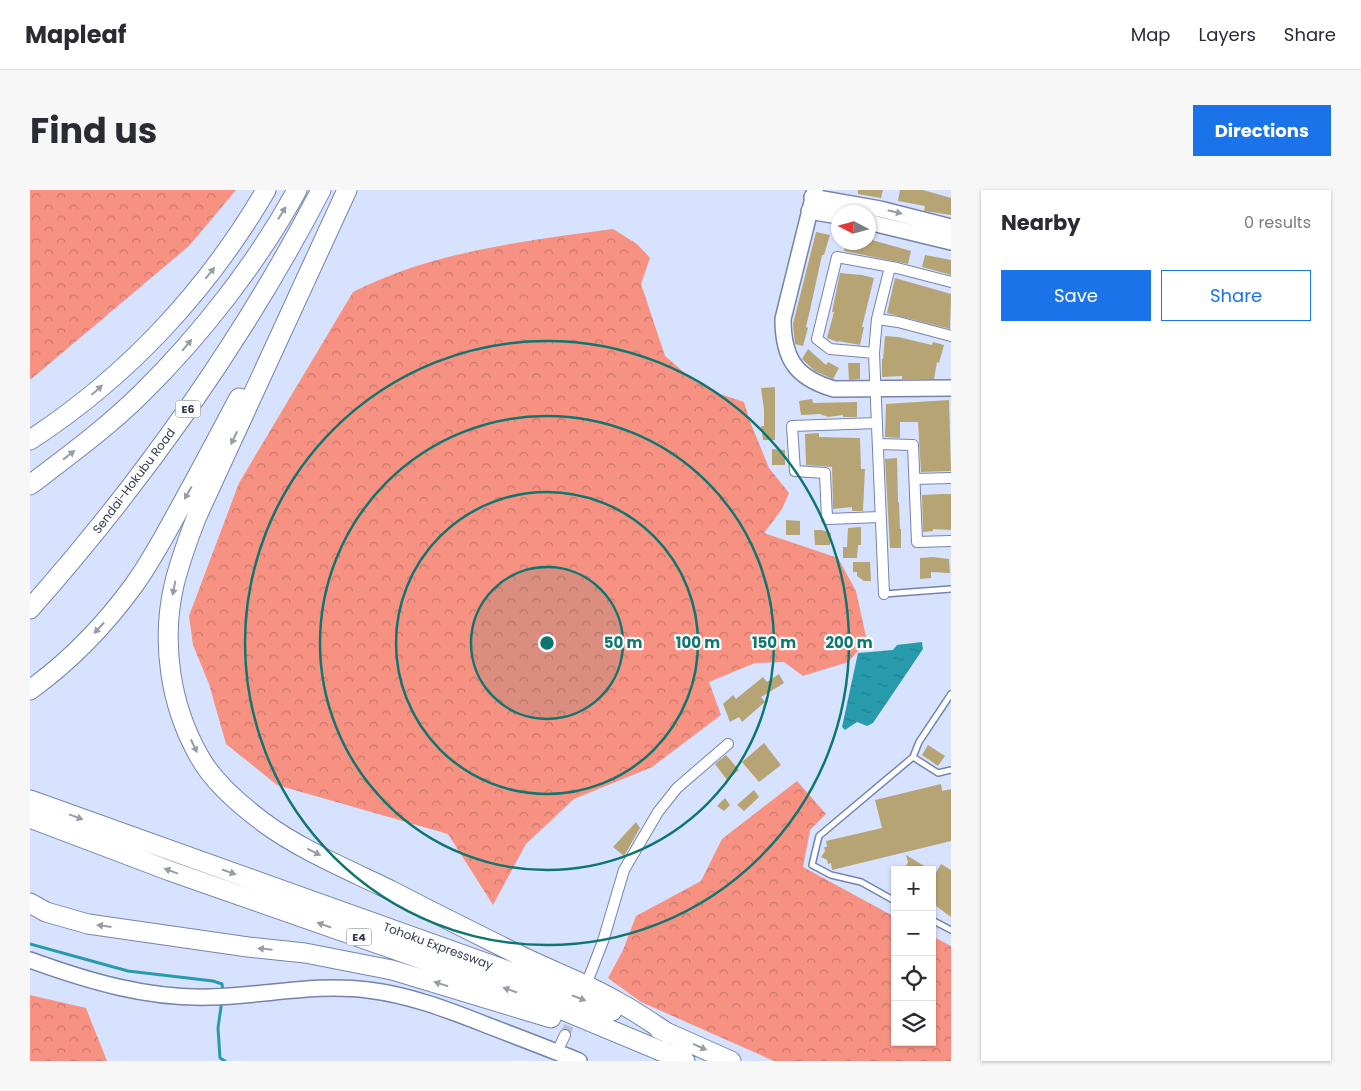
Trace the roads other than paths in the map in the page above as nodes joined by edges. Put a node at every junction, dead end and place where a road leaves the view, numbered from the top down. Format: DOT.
graph roads {
  1 [pos="266,190"];
  2 [pos="297,190"];
  3 [pos="321,190"];
  4 [pos="347,190"];
  5 [pos="812,199"];
  6 [pos="831,211"];
  7 [pos="876,224"];
  8 [pos="951,227"];
  9 [pos="951,242"];
  10 [pos="890,267"];
  11 [pos="304,282"];
  12 [pos="951,282"];
  13 [pos="877,319"];
  14 [pos="951,336"];
  15 [pos="874,353"];
  16 [pos="875,388"];
  17 [pos="951,388"];
  18 [pos="877,423"];
  19 [pos="30,440"];
  20 [pos="878,444"];
  21 [pos="951,478"];
  22 [pos="915,479"];
  23 [pos="30,485"];
  24 [pos="881,518"];
  25 [pos="951,541"];
  26 [pos="951,589"];
  27 [pos="884,594"];
  28 [pos="30,609"];
  29 [pos="30,690"];
  30 [pos="951,694"];
  31 [pos="728,744"];
  32 [pos="913,758"];
  33 [pos="951,770"];
  34 [pos="30,800"];
  35 [pos="30,818"];
  36 [pos="891,898"];
  37 [pos="30,903"];
  38 [pos="936,922"];
  39 [pos="951,930"];
  40 [pos="30,960"];
  41 [pos="588,980"];
  42 [pos="669,1034"];
  43 [pos="565,1035"];
  44 [pos="557,1052"];
  45 [pos="579,1061"];
  46 [pos="670,1061"];
  47 [pos="685,1061"];
  48 [pos="731,1061"];
  19 -- 1 [label="highway, one-way"];
  23 -- 2 [label="highway, one-way"];
  3 -- 28 [label="highway, Sendai-Hokubu Road / E6"];
  4 -- 11 [label="highway"];
  5 -- 6 [label="street"];
  5 -- 8 [label="street, one-way"];
  5 -- 16 [label="street"];
  7 -- 9 [label="street"];
  10 -- 12 [label="street"];
  10 -- 13 [label="street"];
  10 -- 15 [label="street"];
  11 -- 29 [label="highway, one-way"];
  11 -- 42 [label="highway, one-way"];
  13 -- 14 [label="street"];
  13 -- 15 [label="street"];
  15 -- 16 [label="street"];
  16 -- 17 [label="street"];
  16 -- 18 [label="street"];
  18 -- 20 [label="street"];
  18 -- 24 [label="street"];
  20 -- 22 [label="street"];
  20 -- 24 [label="street"];
  21 -- 22 [label="street"];
  22 -- 25 [label="street"];
  24 -- 27 [label="street"];
  26 -- 27 [label="lane"];
  30 -- 32 [label="lane"];
  31 -- 41 [label="street"];
  32 -- 33 [label="lane"];
  32 -- 36 [label="lane"];
  34 -- 42 [label="highway, Tohoku Expressway / E4, one-way"];
  47 -- 35 [label="highway, Tohoku Expressway / E4, one-way"];
  46 -- 37 [label="highway, one-way"];
  38 -- 39 [label="lane"];
  40 -- 44 [label="street"];
  42 -- 48 [label="highway, Tohoku Expressway / E4, one-way"];
  43 -- 44 [label="street"];
  44 -- 45 [label="street"];
}
